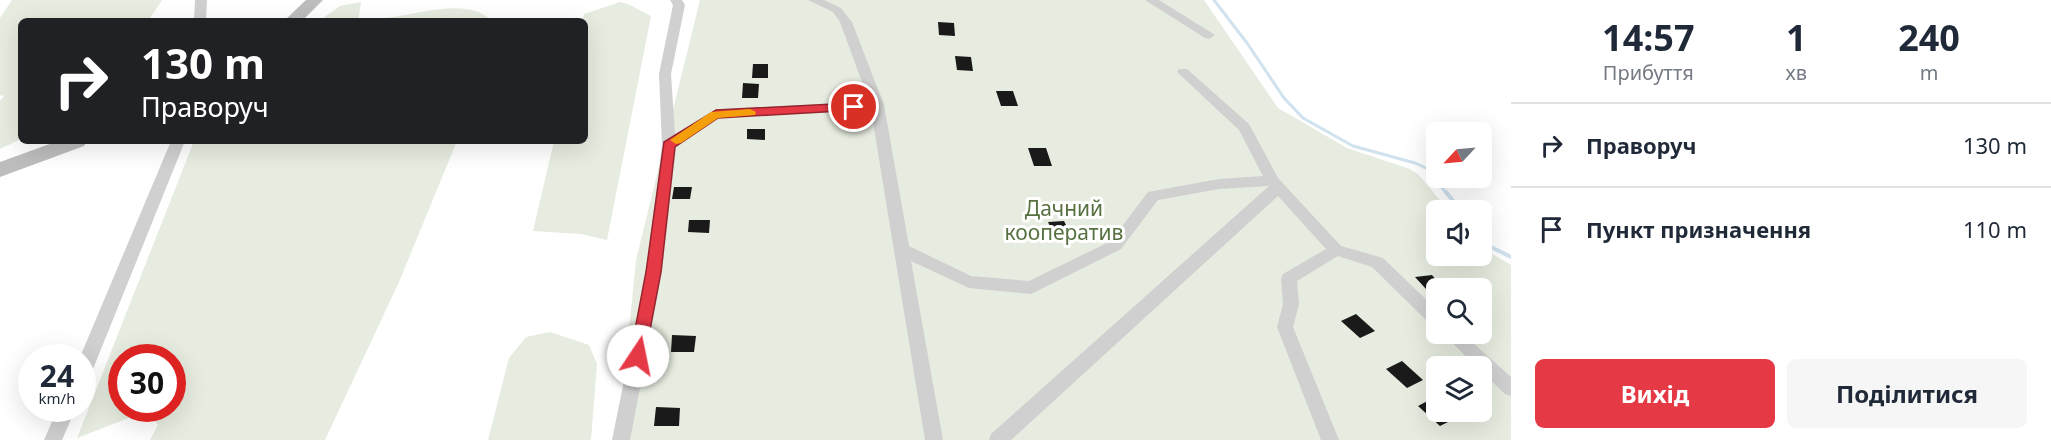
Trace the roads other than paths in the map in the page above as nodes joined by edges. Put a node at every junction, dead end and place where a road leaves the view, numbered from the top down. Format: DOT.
graph roads {
  1 [pos="201,0"];
  2 [pos="315,0"];
  3 [pos="676,0"];
  4 [pos="814,0"];
  5 [pos="847,0"];
  6 [pos="1151,0"];
  7 [pos="837,10"];
  8 [pos="200,18"];
  9 [pos="295,18"];
  10 [pos="1209,36"];
  11 [pos="1183,72"];
  12 [pos="877,105"];
  13 [pos="69,144"];
  14 [pos="177,144"];
  15 [pos="669,145"];
  16 [pos="0,170"];
  17 [pos="1275,183"];
  18 [pos="902,250"];
  19 [pos="1336,250"];
  20 [pos="1426,309"];
  21 [pos="94,344"];
  22 [pos="1463,344"];
  23 [pos="1511,388"];
  24 [pos="61,422"];
  25 [pos="53,440"];
  26 [pos="621,440"];
  27 [pos="933,440"];
  28 [pos="998,440"];
  29 [pos="1330,440"];
  1 -- 8 [label="street"];
  2 -- 9 [label="main road"];
  3 -- 15 [label="street"];
  4 -- 7 [label="street"];
  5 -- 7 [label="street"];
  6 -- 10 [label="street"];
  7 -- 12 [label="street"];
  11 -- 17 [label="street"];
  12 -- 15 [label="street"];
  12 -- 18 [label="street"];
  13 -- 16 [label="main road"];
  14 -- 21 [label="street"];
  15 -- 26 [label="street"];
  17 -- 18 [label="street"];
  17 -- 19 [label="street"];
  17 -- 28 [label="street"];
  18 -- 27 [label="street"];
  19 -- 20 [label="street"];
  19 -- 29 [label="street"];
  22 -- 23 [label="street"];
  24 -- 25 [label="street"];
}
